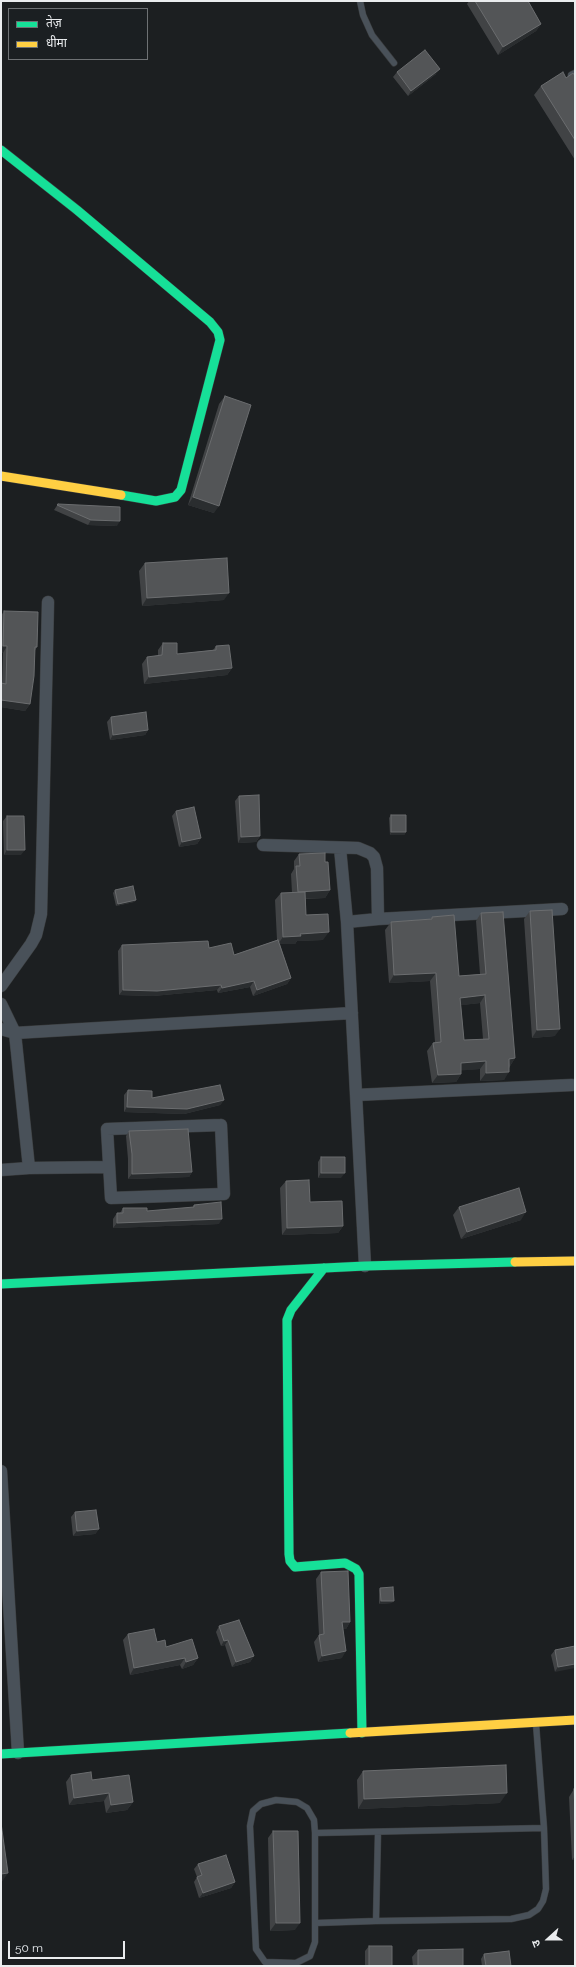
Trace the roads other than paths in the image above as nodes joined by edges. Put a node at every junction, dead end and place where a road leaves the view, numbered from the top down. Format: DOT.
graph roads {
  1 [pos="360,1"];
  2 [pos="394,63"];
  3 [pos="575,73"];
  4 [pos="575,89"];
  5 [pos="1,150"];
  6 [pos="1,476"];
  7 [pos="48,602"];
  8 [pos="263,845"];
  9 [pos="340,848"];
  10 [pos="562,909"];
  11 [pos="378,919"];
  12 [pos="347,922"];
  13 [pos="1,986"];
  14 [pos="1,1004"];
  15 [pos="352,1014"];
  16 [pos="1,1029"];
  17 [pos="15,1033"];
  18 [pos="572,1085"];
  19 [pos="356,1095"];
  20 [pos="109,1167"];
  21 [pos="29,1168"];
  22 [pos="1,1170"];
  23 [pos="575,1261"];
  24 [pos="365,1266"];
  25 [pos="324,1268"];
  26 [pos="1,1284"];
  27 [pos="1,1471"];
  28 [pos="575,1720"];
  29 [pos="536,1722"];
  30 [pos="362,1733"];
  31 [pos="18,1753"];
  32 [pos="1,1754"];
  33 [pos="544,1828"];
  34 [pos="378,1832"];
  35 [pos="315,1833"];
  36 [pos="376,1921"];
  37 [pos="316,1923"];
  1 -- 2 [label="lane"];
  3 -- 4 [label="lane"];
  5 -- 6 [label="street"];
  7 -- 13 [label="street"];
  8 -- 9 [label="street"];
  9 -- 11 [label="street"];
  9 -- 12 [label="street"];
  10 -- 11 [label="street"];
  11 -- 12 [label="street"];
  12 -- 15 [label="street"];
  14 -- 17 [label="street"];
  15 -- 17 [label="street"];
  15 -- 19 [label="street"];
  16 -- 17 [label="street"];
  17 -- 21 [label="street"];
  18 -- 19 [label="street"];
  19 -- 24 [label="street"];
  20 -- 20 [label="street"];
  20 -- 21 [label="street"];
  21 -- 22 [label="street"];
  23 -- 24 [label="street"];
  24 -- 25 [label="street"];
  25 -- 26 [label="street"];
  25 -- 30 [label="street"];
  27 -- 31 [label="street"];
  28 -- 29 [label="street"];
  29 -- 30 [label="street"];
  29 -- 33 [label="lane"];
  30 -- 31 [label="street"];
  31 -- 32 [label="street"];
  33 -- 34 [label="lane"];
  33 -- 36 [label="lane"];
  34 -- 35 [label="lane"];
  34 -- 36 [label="lane"];
  35 -- 37 [label="lane"];
  35 -- 37 [label="lane"];
  36 -- 37 [label="lane"];
}
